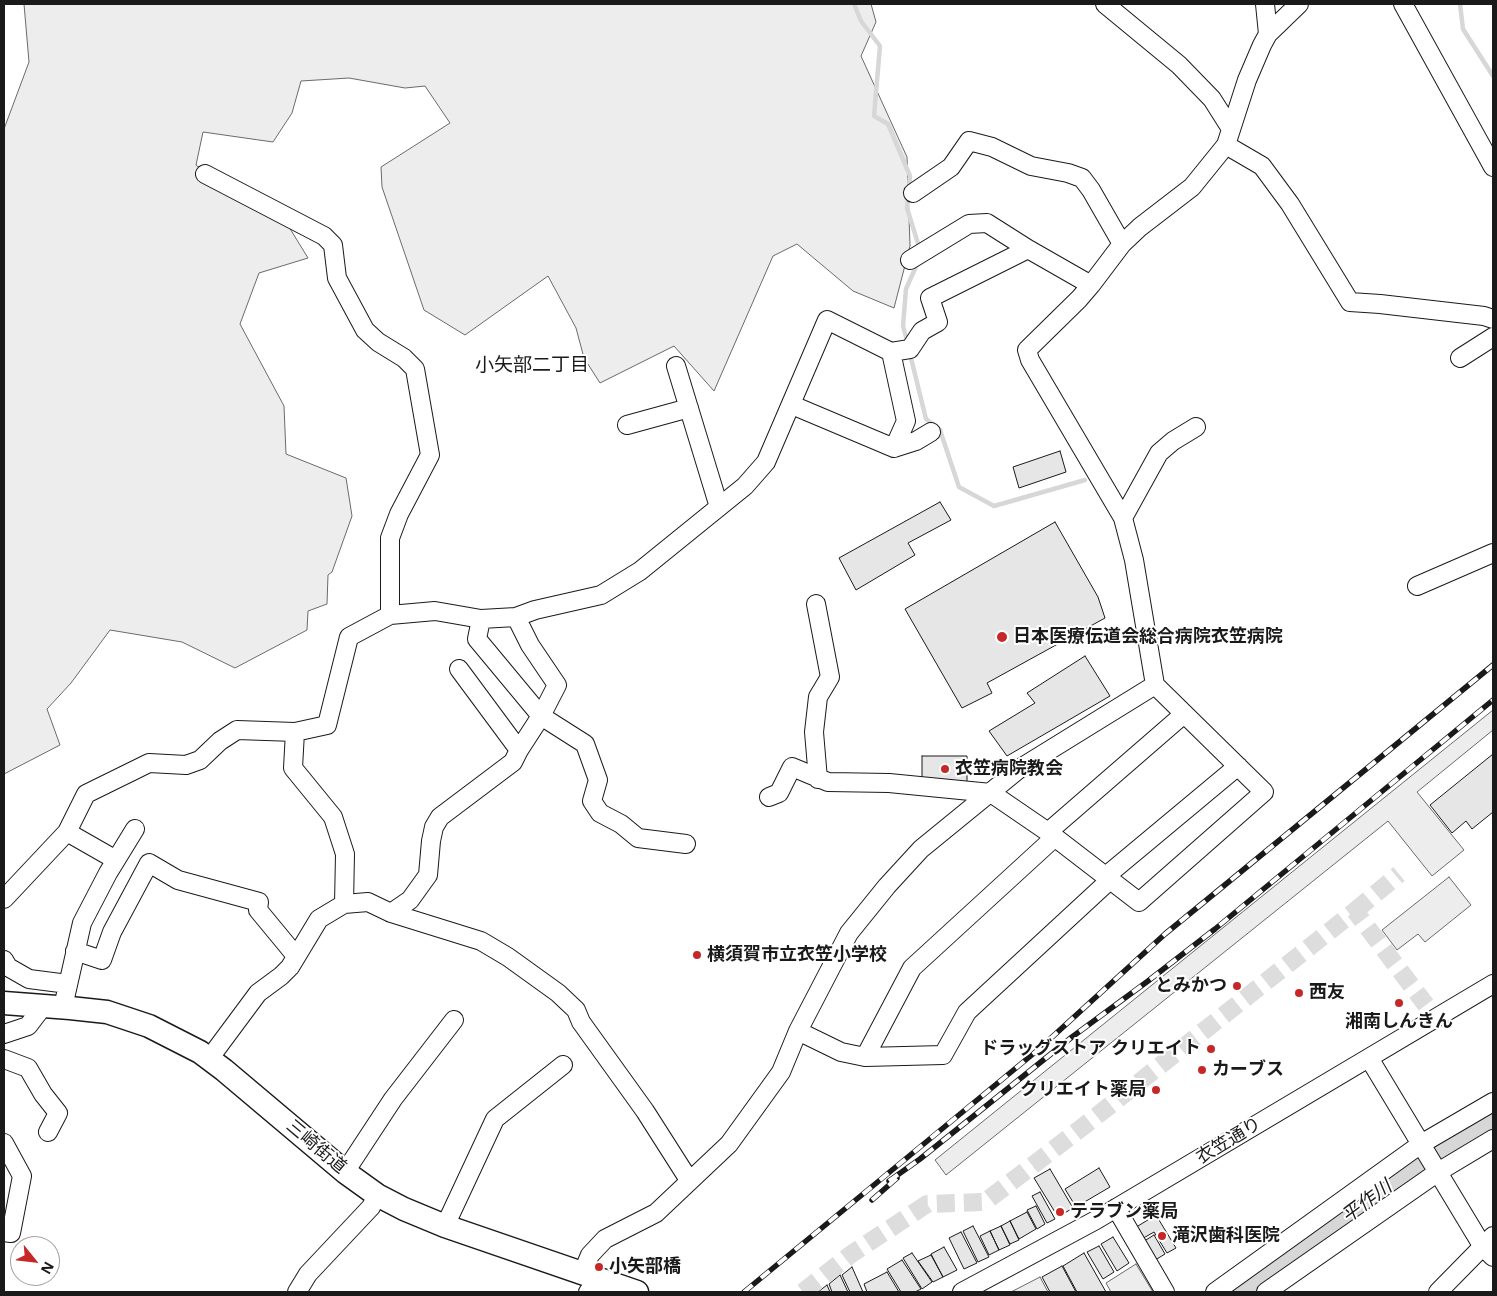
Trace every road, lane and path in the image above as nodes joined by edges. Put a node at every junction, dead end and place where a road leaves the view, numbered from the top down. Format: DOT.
graph roads {
  1 [pos="1105,4"];
  2 [pos="1265,4"];
  3 [pos="1299,4"];
  4 [pos="1403,4"];
  5 [pos="1268,34"];
  6 [pos="1228,137"];
  7 [pos="1493,167"];
  8 [pos="205,174"];
  9 [pos="913,193"];
  10 [pos="1122,244"];
  11 [pos="1028,249"];
  12 [pos="910,260"];
  13 [pos="1091,286"];
  14 [pos="1493,318"];
  15 [pos="1493,337"];
  16 [pos="891,352"];
  17 [pos="1460,358"];
  18 [pos="676,366"];
  19 [pos="792,405"];
  20 [pos="689,408"];
  21 [pos="627,425"];
  22 [pos="1196,427"];
  23 [pos="930,432"];
  24 [pos="894,448"];
  25 [pos="719,507"];
  26 [pos="1123,518"];
  27 [pos="1493,553"];
  28 [pos="1418,586"];
  29 [pos="816,604"];
  30 [pos="390,615"];
  31 [pos="516,617"];
  32 [pos="481,619"];
  33 [pos="460,669"];
  34 [pos="1155,685"];
  35 [pos="1184,714"];
  36 [pos="541,716"];
  37 [pos="295,732"];
  38 [pos="519,750"];
  39 [pos="1238,766"];
  40 [pos="818,779"];
  41 [pos="991,793"];
  42 [pos="769,797"];
  43 [pos="135,829"];
  44 [pos="67,832"];
  45 [pos="1051,835"];
  46 [pos="686,844"];
  47 [pos="116,860"];
  48 [pos="1109,878"];
  49 [pos="4,898"];
  50 [pos="344,904"];
  51 [pos="391,913"];
  52 [pos="75,951"];
  53 [pos="296,956"];
  54 [pos="4,960"];
  55 [pos="68,984"];
  56 [pos="1493,984"];
  57 [pos="4,1003"];
  58 [pos="52,1006"];
  59 [pos="454,1020"];
  60 [pos="798,1031"];
  61 [pos="4,1034"];
  62 [pos="865,1057"];
  63 [pos="1369,1058"];
  64 [pos="4,1059"];
  65 [pos="209,1059"];
  66 [pos="563,1065"];
  67 [pos="1493,1102"];
  68 [pos="48,1132"];
  69 [pos="1493,1139"];
  70 [pos="1421,1145"];
  71 [pos="5,1148"];
  72 [pos="345,1172"];
  73 [pos="1438,1172"];
  74 [pos="689,1180"];
  75 [pos="377,1195"];
  76 [pos="1116,1208"];
  77 [pos="445,1226"];
  78 [pos="4,1232"];
  79 [pos="1490,1247"];
  80 [pos="588,1282"];
  81 [pos="297,1292"];
  82 [pos="637,1292"];
  83 [pos="962,1292"];
  84 [pos="1164,1292"];
  85 [pos="1215,1292"];
  86 [pos="1266,1292"];
  87 [pos="1438,1292"];
  1 -- 6 [label="street"];
  2 -- 5 [label="street"];
  3 -- 5 [label="street"];
  4 -- 7 [label="street"];
  5 -- 6 [label="street"];
  6 -- 10 [label="street"];
  6 -- 14 [label="street"];
  8 -- 30 [label="street"];
  9 -- 10 [label="street"];
  10 -- 13 [label="street"];
  11 -- 12 [label="street"];
  11 -- 13 [label="street"];
  11 -- 16 [label="street"];
  13 -- 26 [label="street"];
  15 -- 17 [label="street"];
  16 -- 19 [label="street"];
  16 -- 24 [label="street"];
  18 -- 20 [label="street"];
  19 -- 24 [label="street"];
  19 -- 25 [label="street"];
  20 -- 21 [label="street"];
  20 -- 25 [label="street"];
  22 -- 26 [label="street"];
  23 -- 24 [label="street"];
  25 -- 31 [label="street"];
  26 -- 34 [label="street"];
  27 -- 28 [label="street"];
  29 -- 40 [label="street"];
  30 -- 32 [label="street"];
  30 -- 37 [label="street"];
  31 -- 32 [label="street"];
  31 -- 36 [label="street"];
  32 -- 36 [label="street"];
  33 -- 38 [label="street"];
  34 -- 35 [label="street"];
  34 -- 41 [label="street"];
  35 -- 39 [label="street"];
  35 -- 45 [label="street"];
  36 -- 38 [label="street"];
  36 -- 46 [label="street"];
  37 -- 44 [label="street"];
  37 -- 50 [label="street"];
  38 -- 51 [label="street"];
  39 -- 48 [label="street"];
  39 -- 48 [label="street"];
  40 -- 41 [label="street"];
  40 -- 42 [label="street"];
  41 -- 45 [label="street"];
  41 -- 60 [label="street"];
  43 -- 47 [label="street"];
  44 -- 47 [label="street"];
  44 -- 49 [label="street"];
  45 -- 48 [label="street"];
  45 -- 62 [label="street"];
  47 -- 52 [label="street"];
  48 -- 62 [label="street"];
  50 -- 51 [label="street"];
  50 -- 53 [label="street"];
  51 -- 74 [label="street"];
  52 -- 53 [label="street"];
  52 -- 55 [label="street"];
  53 -- 65 [label="street"];
  54 -- 55 [label="street"];
  55 -- 58 [label="street"];
  56 -- 63 [label="street, 衣笠通り"];
  57 -- 58 [label="main road, 三崎街道"];
  58 -- 61 [label="street"];
  58 -- 65 [label="main road, 三崎街道"];
  59 -- 72 [label="street"];
  60 -- 62 [label="street"];
  60 -- 74 [label="street"];
  63 -- 70 [label="street"];
  63 -- 76 [label="street, 衣笠通り"];
  64 -- 68 [label="street"];
  65 -- 72 [label="main road, 三崎街道"];
  66 -- 77 [label="street"];
  67 -- 70 [label="street"];
  69 -- 73 [label="street"];
  70 -- 73 [label="street"];
  70 -- 85 [label="street"];
  71 -- 78 [label="street"];
  72 -- 75 [label="main road, 三崎街道"];
  73 -- 79 [label="street"];
  73 -- 86 [label="street"];
  74 -- 80 [label="street"];
  75 -- 77 [label="main road, 三崎街道"];
  75 -- 81 [label="street"];
  76 -- 83 [label="street, 衣笠通り"];
  76 -- 84 [label="street"];
  77 -- 80 [label="main road, 三崎街道"];
  79 -- 87 [label="street"];
  80 -- 82 [label="main road, 三崎街道"];
}
